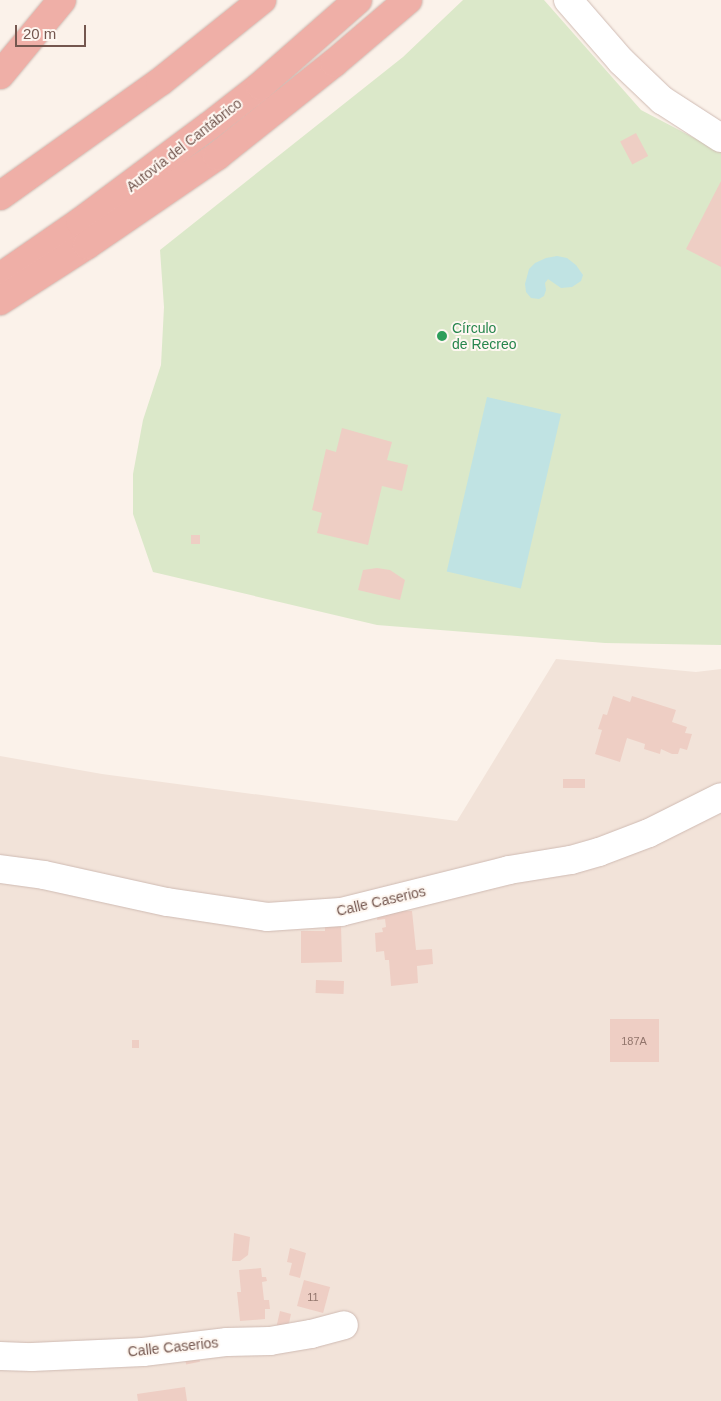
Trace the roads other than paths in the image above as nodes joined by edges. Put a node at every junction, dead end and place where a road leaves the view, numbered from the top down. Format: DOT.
graph roads {
  1 [pos="62,0"];
  2 [pos="262,0"];
  3 [pos="358,0"];
  4 [pos="408,0"];
  5 [pos="568,0"];
  6 [pos="0,75"];
  7 [pos="721,138"];
  8 [pos="0,196"];
  9 [pos="0,277"];
  10 [pos="0,301"];
  11 [pos="721,798"];
  12 [pos="0,869"];
  13 [pos="344,1326"];
  14 [pos="0,1356"];
  1 -- 6 [label="highway"];
  2 -- 8 [label="highway"];
  3 -- 9 [label="highway, Autovía del Cantábrico"];
  4 -- 10 [label="highway"];
  5 -- 7 [label="street"];
  11 -- 12 [label="street, Calle Caserios"];
  13 -- 14 [label="street, Calle Caserios"];
}
